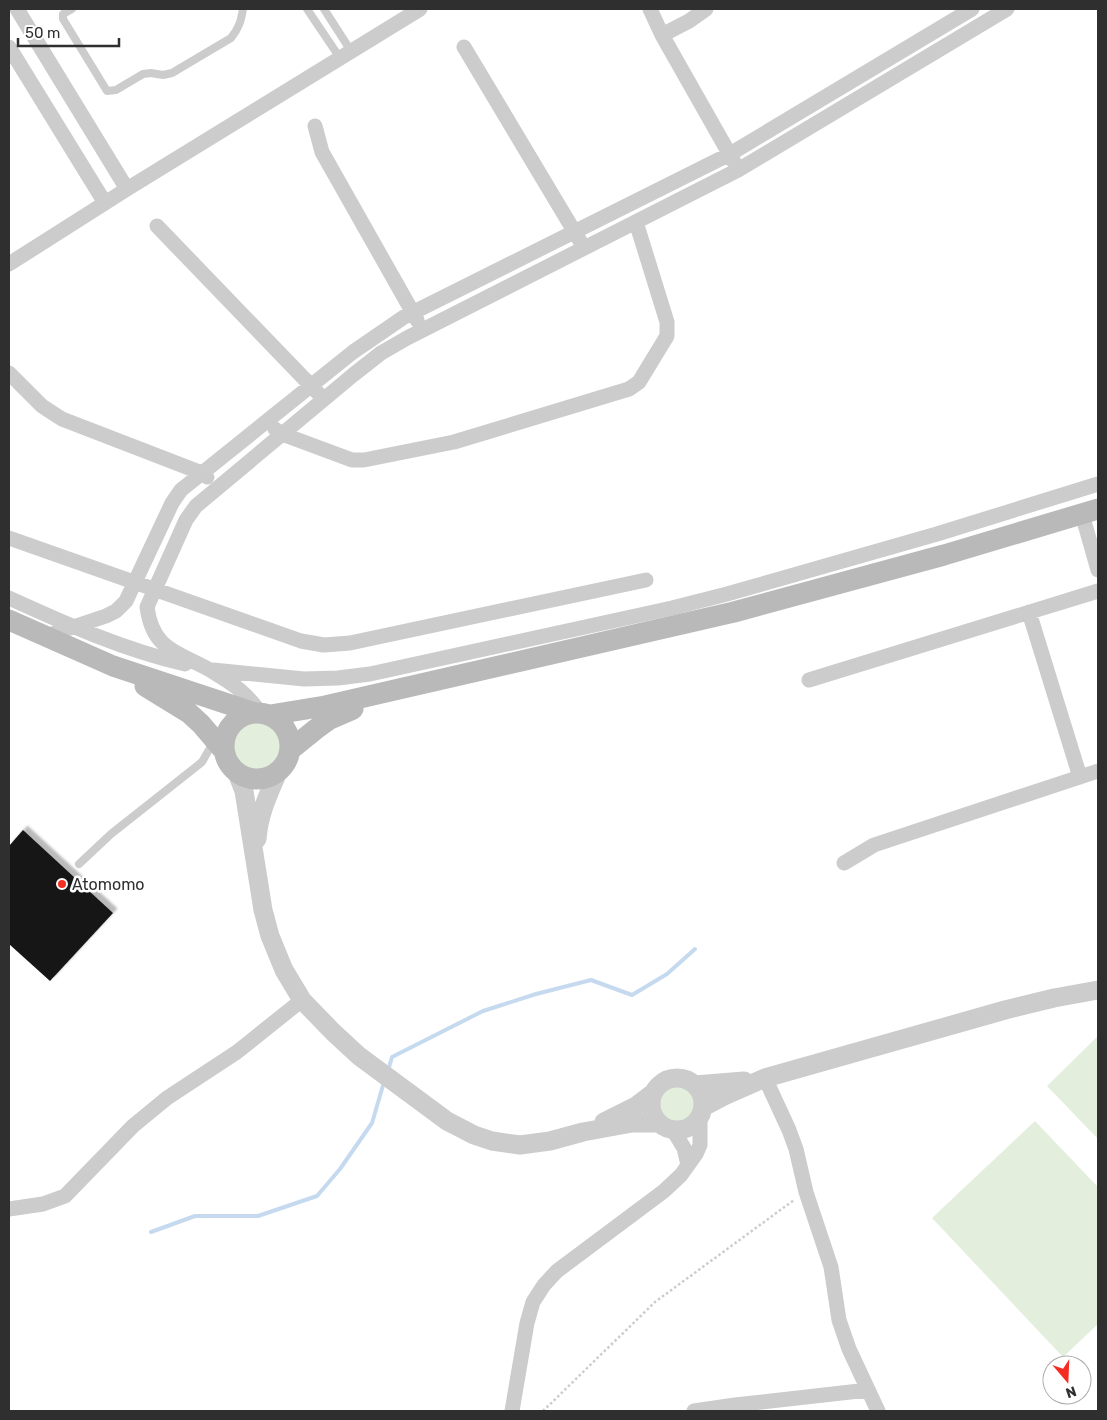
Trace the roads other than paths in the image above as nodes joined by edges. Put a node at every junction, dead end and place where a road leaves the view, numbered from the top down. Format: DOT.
graph roads {
  1 [pos="17,9"];
  2 [pos="72,9"];
  3 [pos="243,9"];
  4 [pos="307,9"];
  5 [pos="324,9"];
  6 [pos="420,9"];
  7 [pos="650,9"];
  8 [pos="706,9"];
  9 [pos="972,9"];
  10 [pos="1007,9"];
  11 [pos="662,35"];
  12 [pos="9,47"];
  13 [pos="464,47"];
  14 [pos="346,55"];
  15 [pos="315,126"];
  16 [pos="730,154"];
  17 [pos="738,170"];
  18 [pos="127,188"];
  19 [pos="105,203"];
  20 [pos="636,222"];
  21 [pos="157,226"];
  22 [pos="575,232"];
  23 [pos="584,248"];
  24 [pos="9,264"];
  25 [pos="413,312"];
  26 [pos="423,330"];
  27 [pos="9,373"];
  28 [pos="311,386"];
  29 [pos="324,398"];
  30 [pos="266,422"];
  31 [pos="282,434"];
  32 [pos="202,473"];
  33 [pos="1098,484"];
  34 [pos="218,487"];
  35 [pos="1090,511"];
  36 [pos="937,534"];
  37 [pos="9,538"];
  38 [pos="944,555"];
  39 [pos="846,560"];
  40 [pos="1098,570"];
  41 [pos="646,580"];
  42 [pos="854,580"];
  43 [pos="135,582"];
  44 [pos="155,589"];
  45 [pos="1098,591"];
  46 [pos="9,598"];
  47 [pos="731,603"];
  48 [pos="1029,612"];
  49 [pos="676,616"];
  50 [pos="9,620"];
  51 [pos="73,627"];
  52 [pos="46,636"];
  53 [pos="113,666"];
  54 [pos="209,670"];
  55 [pos="809,680"];
  56 [pos="394,690"];
  57 [pos="262,714"];
  58 [pos="219,745"];
  59 [pos="290,750"];
  60 [pos="1098,771"];
  61 [pos="278,772"];
  62 [pos="237,773"];
  63 [pos="1080,777"];
  64 [pos="256,861"];
  65 [pos="80,864"];
  66 [pos="844,864"];
  67 [pos="1098,990"];
  68 [pos="302,1000"];
  69 [pos="765,1078"];
  70 [pos="695,1085"];
  71 [pos="653,1093"];
  72 [pos="701,1111"];
  73 [pos="666,1126"];
  74 [pos="583,1132"];
  75 [pos="688,1166"];
  76 [pos="9,1209"];
  77 [pos="868,1390"];
  78 [pos="512,1411"];
  79 [pos="694,1411"];
  80 [pos="878,1411"];
  1 -- 18 [label="street"];
  2 -- 3 [label="lane"];
  4 -- 14 [label="lane"];
  5 -- 14 [label="lane"];
  6 -- 14 [label="street"];
  7 -- 11 [label="street"];
  8 -- 11 [label="street"];
  9 -- 16 [label="street"];
  10 -- 17 [label="street"];
  11 -- 16 [label="street"];
  12 -- 19 [label="street"];
  13 -- 22 [label="street"];
  14 -- 18 [label="street"];
  15 -- 25 [label="street"];
  16 -- 17 [label="street"];
  16 -- 22 [label="street"];
  17 -- 20 [label="street"];
  18 -- 19 [label="street"];
  19 -- 24 [label="street"];
  20 -- 23 [label="street"];
  20 -- 31 [label="street"];
  21 -- 28 [label="street"];
  22 -- 23 [label="street"];
  22 -- 25 [label="street"];
  23 -- 26 [label="street"];
  25 -- 26 [label="street"];
  25 -- 28 [label="street"];
  26 -- 29 [label="street"];
  27 -- 32 [label="street"];
  28 -- 29 [label="street"];
  28 -- 30 [label="street"];
  29 -- 31 [label="street"];
  30 -- 31 [label="street"];
  30 -- 32 [label="street"];
  31 -- 34 [label="street"];
  32 -- 34 [label="street"];
  32 -- 43 [label="street"];
  33 -- 36 [label="street"];
  34 -- 44 [label="street"];
  35 -- 38 [label="main road"];
  35 -- 40 [label="street"];
  36 -- 38 [label="street"];
  36 -- 39 [label="street"];
  37 -- 43 [label="street"];
  38 -- 42 [label="main road"];
  39 -- 42 [label="street"];
  39 -- 47 [label="street"];
  41 -- 44 [label="street"];
  42 -- 47 [label="main road"];
  43 -- 44 [label="street"];
  43 -- 51 [label="street"];
  44 -- 54 [label="street"];
  45 -- 48 [label="street"];
  46 -- 51 [label="street"];
  47 -- 49 [label="main road"];
  48 -- 55 [label="street"];
  48 -- 63 [label="street"];
  49 -- 54 [label="street"];
  49 -- 56 [label="main road"];
  50 -- 52 [label="main road"];
  51 -- 52 [label="street"];
  51 -- 54 [label="street"];
  52 -- 53 [label="main road"];
  53 -- 57 [label="main road"];
  53 -- 58 [label="main road"];
  54 -- 57 [label="street"];
  56 -- 57 [label="main road"];
  56 -- 59 [label="main road"];
  57 -- 58 [label="main road"];
  57 -- 59 [label="main road"];
  58 -- 62 [label="main road"];
  58 -- 65 [label="lane"];
  59 -- 61 [label="main road"];
  60 -- 63 [label="street"];
  61 -- 62 [label="main road"];
  61 -- 64 [label="street"];
  62 -- 64 [label="street"];
  63 -- 66 [label="street"];
  64 -- 68 [label="street"];
  67 -- 69 [label="street"];
  68 -- 74 [label="street"];
  68 -- 76 [label="street"];
  69 -- 70 [label="street"];
  69 -- 72 [label="street"];
  69 -- 77 [label="street"];
  70 -- 71 [label="street"];
  70 -- 72 [label="street"];
  71 -- 73 [label="street"];
  71 -- 74 [label="street"];
  72 -- 73 [label="street"];
  72 -- 75 [label="street"];
  73 -- 74 [label="street"];
  73 -- 75 [label="street"];
  75 -- 78 [label="street"];
  77 -- 79 [label="street"];
  77 -- 80 [label="street"];
}
